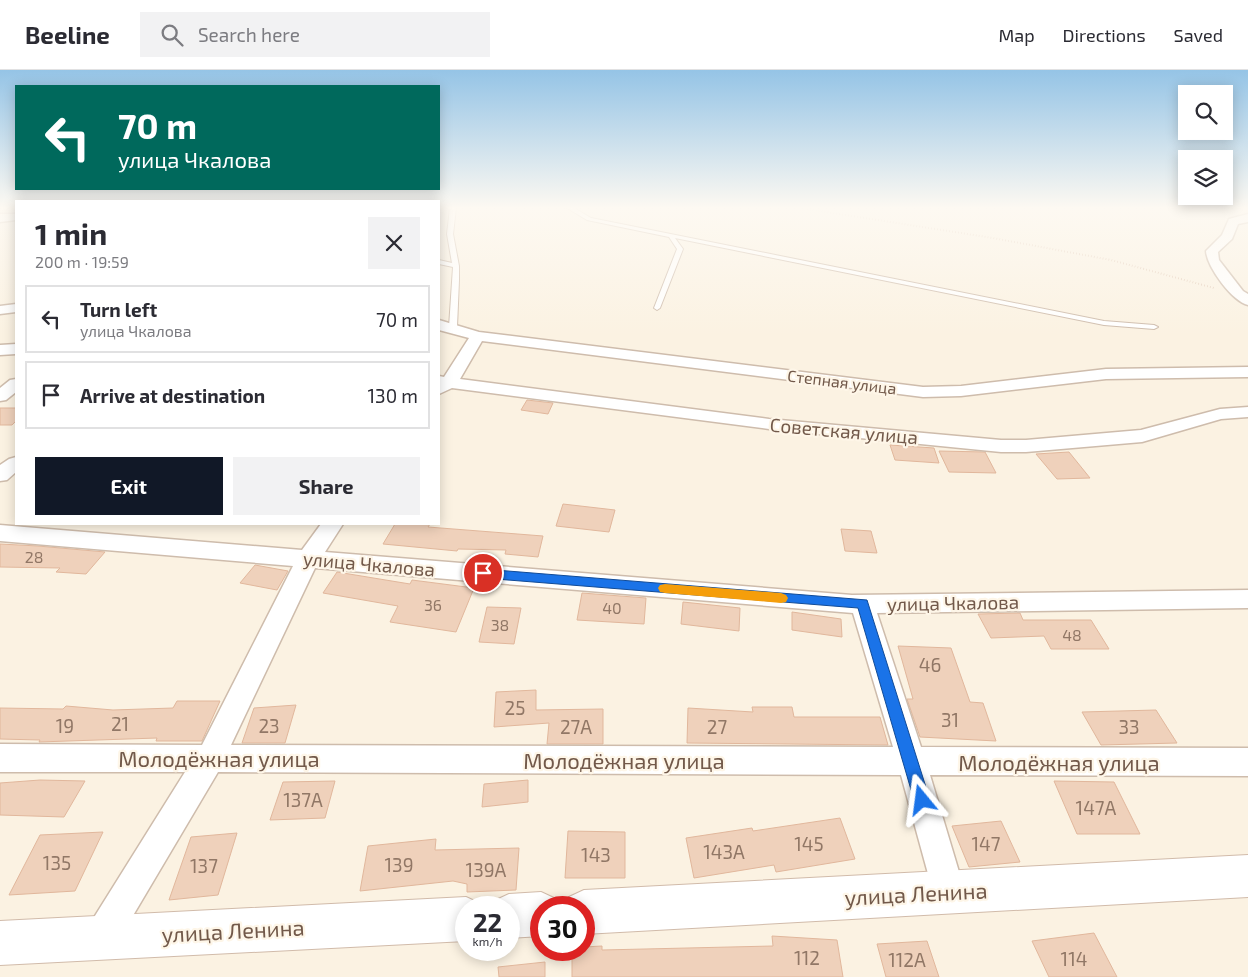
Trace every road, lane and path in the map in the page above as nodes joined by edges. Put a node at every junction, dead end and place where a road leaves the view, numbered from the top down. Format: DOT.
graph roads {
  1 [pos="453,250"];
  2 [pos="679,250"];
  3 [pos="742,250"];
  4 [pos="1059,250"];
  5 [pos="1213,250"];
  6 [pos="440,262"];
  7 [pos="456,266"];
  8 [pos="1243,298"];
  9 [pos="15,308"];
  10 [pos="657,308"];
  11 [pos="0,310"];
  12 [pos="446,326"];
  13 [pos="1154,327"];
  14 [pos="478,336"];
  15 [pos="15,349"];
  16 [pos="0,350"];
  17 [pos="1248,372"];
  18 [pos="442,384"];
  19 [pos="15,385"];
  20 [pos="0,396"];
  21 [pos="1248,412"];
  22 [pos="15,464"];
  23 [pos="0,476"];
  24 [pos="331,525"];
  25 [pos="0,533"];
  26 [pos="308,559"];
  27 [pos="1248,600"];
  28 [pos="862,604"];
  29 [pos="0,758"];
  30 [pos="210,758"];
  31 [pos="1248,762"];
  32 [pos="912,763"];
  33 [pos="1248,876"];
  34 [pos="949,892"];
  35 [pos="595,911"];
  36 [pos="455,920"];
  37 [pos="100,939"];
  38 [pos="0,943"];
  1 -- 7 [label="lane"];
  2 -- 10 [label="lane"];
  3 -- 13 [label="lane"];
  4 -- 8 [label="path"];
  5 -- 8 [label="street"];
  6 -- 7 [label="lane"];
  7 -- 12 [label="lane"];
  9 -- 11 [label="street"];
  12 -- 14 [label="street, Степная улица"];
  14 -- 17 [label="street, Степная улица"];
  14 -- 18 [label="street"];
  15 -- 16 [label="street"];
  18 -- 21 [label="street, Советская улица"];
  19 -- 20 [label="street"];
  22 -- 23 [label="street"];
  24 -- 26 [label="street"];
  25 -- 26 [label="street, улица Чкалова"];
  26 -- 28 [label="street, улица Чкалова"];
  26 -- 30 [label="street"];
  27 -- 28 [label="street, улица Чкалова"];
  28 -- 32 [label="street"];
  29 -- 30 [label="street, Молодёжная улица"];
  30 -- 32 [label="street, Молодёжная улица"];
  30 -- 37 [label="street"];
  31 -- 32 [label="street, Молодёжная улица"];
  32 -- 34 [label="street"];
  33 -- 34 [label="main road, улица Ленина"];
  34 -- 35 [label="main road, улица Ленина"];
  36 -- 37 [label="main road, улица Ленина"];
  37 -- 38 [label="main road, улица Ленина"];
}
